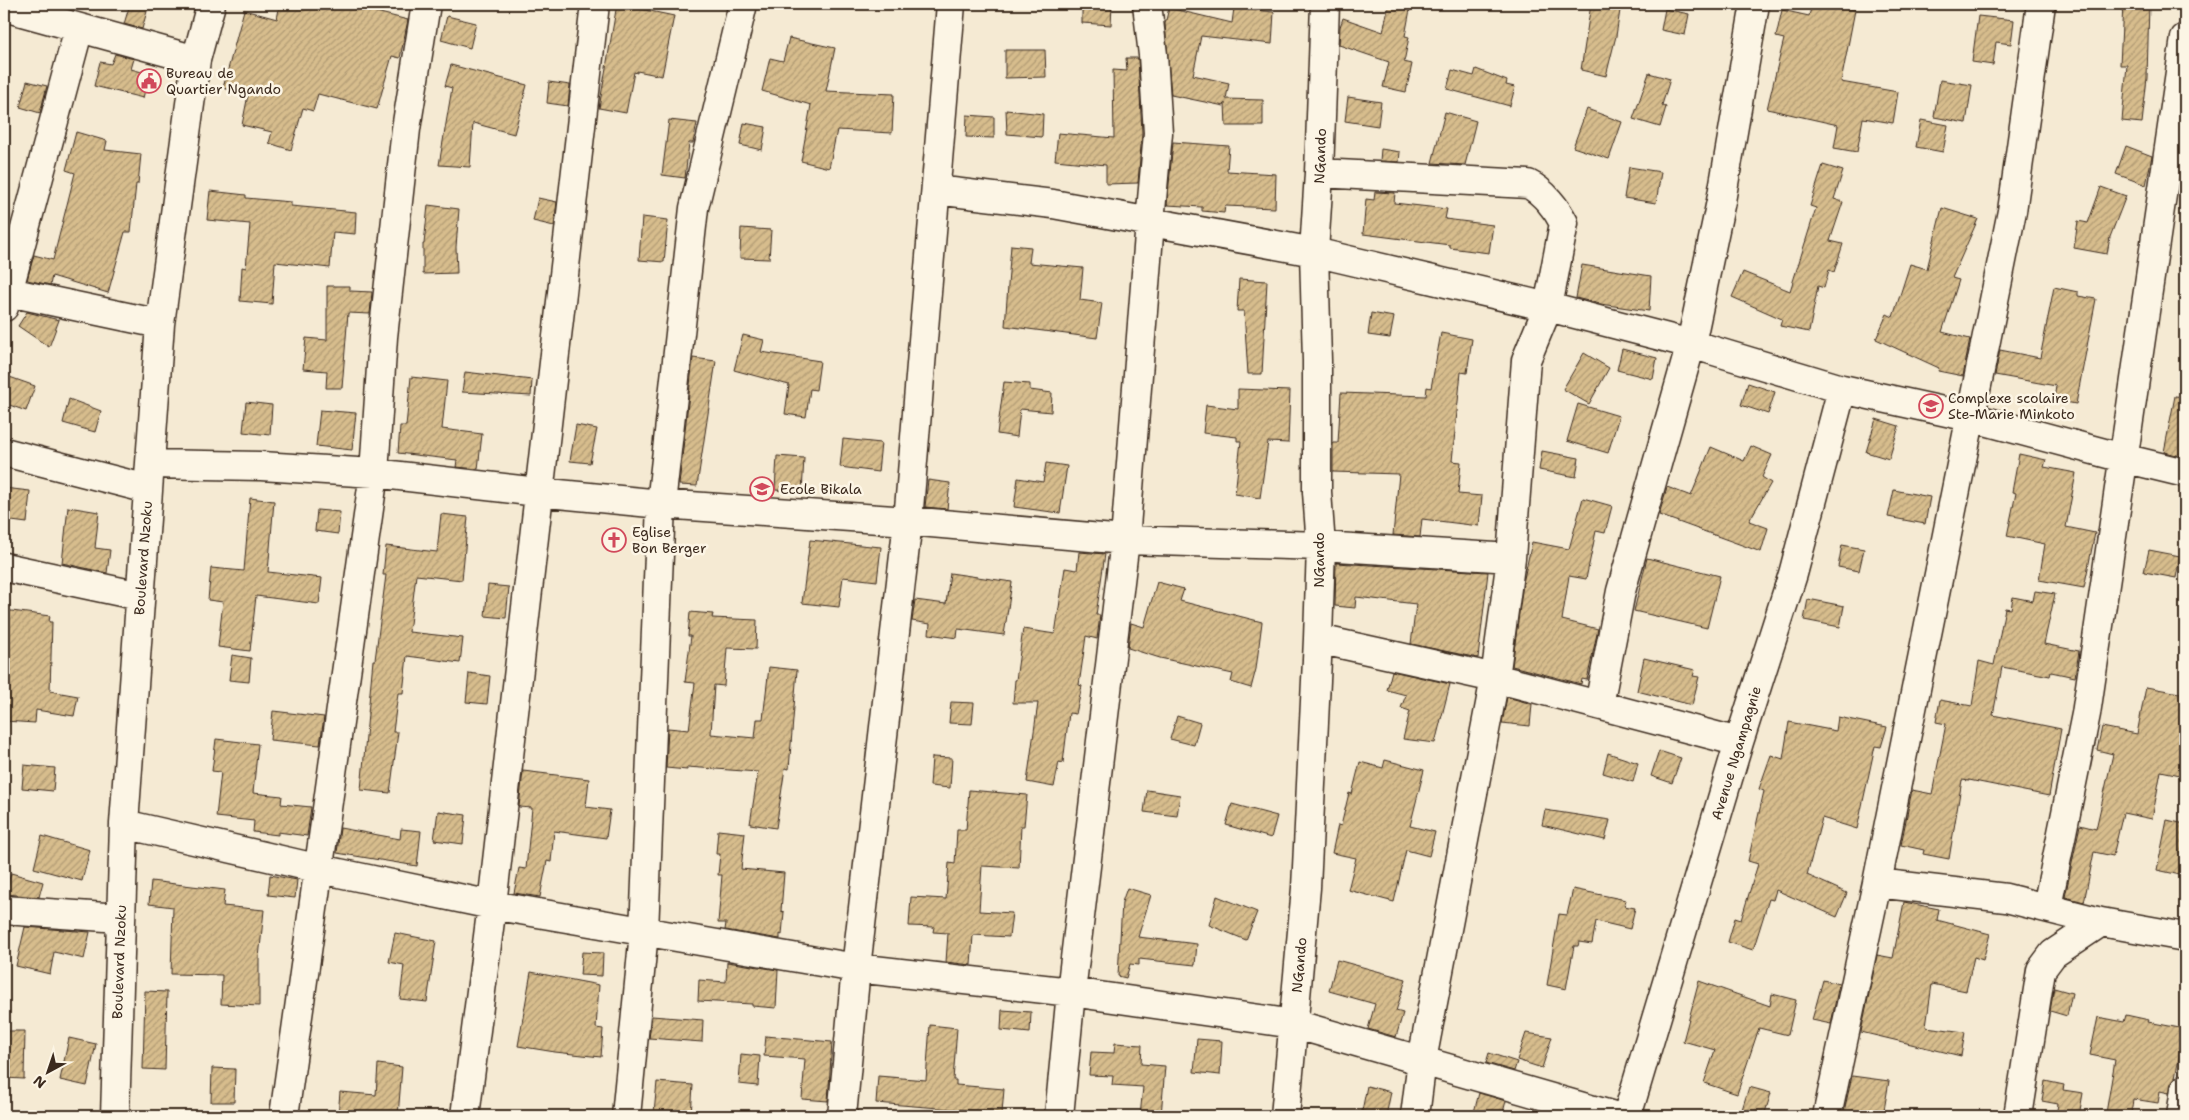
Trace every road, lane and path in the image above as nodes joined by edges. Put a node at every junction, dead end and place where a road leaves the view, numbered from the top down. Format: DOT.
graph roads {
  1 [pos="211,4"];
  2 [pos="426,4"];
  3 [pos="596,4"];
  4 [pos="743,4"];
  5 [pos="951,4"];
  6 [pos="1147,4"];
  7 [pos="1325,4"];
  8 [pos="1755,4"];
  9 [pos="2041,4"];
  10 [pos="4,7"];
  11 [pos="79,28"];
  12 [pos="2185,38"];
  13 [pos="196,60"];
  14 [pos="1319,173"];
  15 [pos="936,190"];
  16 [pos="1150,222"];
  17 [pos="1314,252"];
  18 [pos="5,297"];
  19 [pos="1548,307"];
  20 [pos="160,324"];
  21 [pos="1692,344"];
  22 [pos="1842,390"];
  23 [pos="1970,417"];
  24 [pos="4,452"];
  25 [pos="2123,458"];
  26 [pos="374,472"];
  27 [pos="2185,473"];
  28 [pos="149,476"];
  29 [pos="538,492"];
  30 [pos="661,504"];
  31 [pos="908,521"];
  32 [pos="1125,540"];
  33 [pos="1321,546"];
  34 [pos="1512,558"];
  35 [pos="4,567"];
  36 [pos="140,596"];
  37 [pos="1318,640"];
  38 [pos="1495,678"];
  39 [pos="1600,705"];
  40 [pos="1739,742"];
  41 [pos="124,824"];
  42 [pos="320,870"];
  43 [pos="1877,884"];
  44 [pos="492,905"];
  45 [pos="2048,907"];
  46 [pos="4,910"];
  47 [pos="120,918"];
  48 [pos="2101,922"];
  49 [pos="644,932"];
  50 [pos="2185,937"];
  51 [pos="856,968"];
  52 [pos="1071,992"];
  53 [pos="1294,1024"];
  54 [pos="1422,1060"];
  55 [pos="2185,1088"];
  56 [pos="115,1116"];
  57 [pos="284,1116"];
  58 [pos="465,1116"];
  59 [pos="626,1116"];
  60 [pos="842,1116"];
  61 [pos="1059,1116"];
  62 [pos="1285,1116"];
  63 [pos="1415,1116"];
  64 [pos="1614,1116"];
  65 [pos="1627,1116"];
  66 [pos="1827,1116"];
  67 [pos="2018,1116"];
  68 [pos="2181,1116"];
  1 -- 13 [label="street, Boulevard Nzoku"];
  2 -- 26 [label="street"];
  3 -- 29 [label="street"];
  4 -- 30 [label="street"];
  5 -- 15 [label="street"];
  6 -- 16 [label="street"];
  7 -- 14 [label="street, NGando"];
  8 -- 21 [label="street"];
  9 -- 23 [label="street"];
  10 -- 11 [label="street"];
  11 -- 13 [label="street"];
  11 -- 18 [label="street"];
  12 -- 25 [label="street"];
  13 -- 20 [label="street, Boulevard Nzoku"];
  14 -- 17 [label="street, NGando"];
  14 -- 19 [label="street"];
  15 -- 16 [label="street"];
  15 -- 31 [label="street"];
  16 -- 17 [label="street"];
  16 -- 32 [label="street"];
  17 -- 19 [label="street"];
  17 -- 33 [label="street, NGando"];
  18 -- 20 [label="street"];
  19 -- 21 [label="street"];
  19 -- 34 [label="street"];
  20 -- 28 [label="street, Boulevard Nzoku"];
  21 -- 22 [label="street"];
  21 -- 39 [label="street"];
  22 -- 23 [label="street"];
  22 -- 40 [label="street, Avenue Ngampagnie"];
  23 -- 25 [label="street"];
  23 -- 43 [label="street"];
  24 -- 28 [label="street"];
  25 -- 27 [label="street"];
  25 -- 45 [label="street"];
  26 -- 28 [label="street"];
  26 -- 29 [label="street"];
  26 -- 42 [label="street"];
  28 -- 36 [label="street, Boulevard Nzoku"];
  29 -- 30 [label="street"];
  29 -- 44 [label="street"];
  30 -- 31 [label="street"];
  30 -- 49 [label="street"];
  31 -- 32 [label="street"];
  31 -- 51 [label="street"];
  32 -- 33 [label="street"];
  32 -- 52 [label="street"];
  33 -- 34 [label="street"];
  33 -- 37 [label="street, NGando"];
  34 -- 38 [label="street"];
  35 -- 36 [label="street"];
  36 -- 41 [label="street, Boulevard Nzoku"];
  37 -- 38 [label="street"];
  37 -- 53 [label="street, NGando"];
  38 -- 39 [label="street"];
  38 -- 54 [label="street"];
  39 -- 40 [label="street"];
  40 -- 65 [label="street, Avenue Ngampagnie"];
  41 -- 42 [label="street"];
  41 -- 47 [label="street, Boulevard Nzoku"];
  42 -- 44 [label="street"];
  42 -- 57 [label="street"];
  43 -- 45 [label="street"];
  43 -- 66 [label="street"];
  44 -- 49 [label="street"];
  44 -- 58 [label="street"];
  45 -- 48 [label="street"];
  46 -- 47 [label="street"];
  47 -- 56 [label="street, Boulevard Nzoku"];
  48 -- 50 [label="street"];
  48 -- 67 [label="street"];
  49 -- 51 [label="street"];
  49 -- 59 [label="street"];
  51 -- 52 [label="street"];
  51 -- 60 [label="street"];
  52 -- 53 [label="street"];
  52 -- 61 [label="street"];
  53 -- 54 [label="street"];
  53 -- 62 [label="street, NGando"];
  54 -- 63 [label="street"];
  54 -- 64 [label="street"];
  55 -- 68 [label="street"];
}
